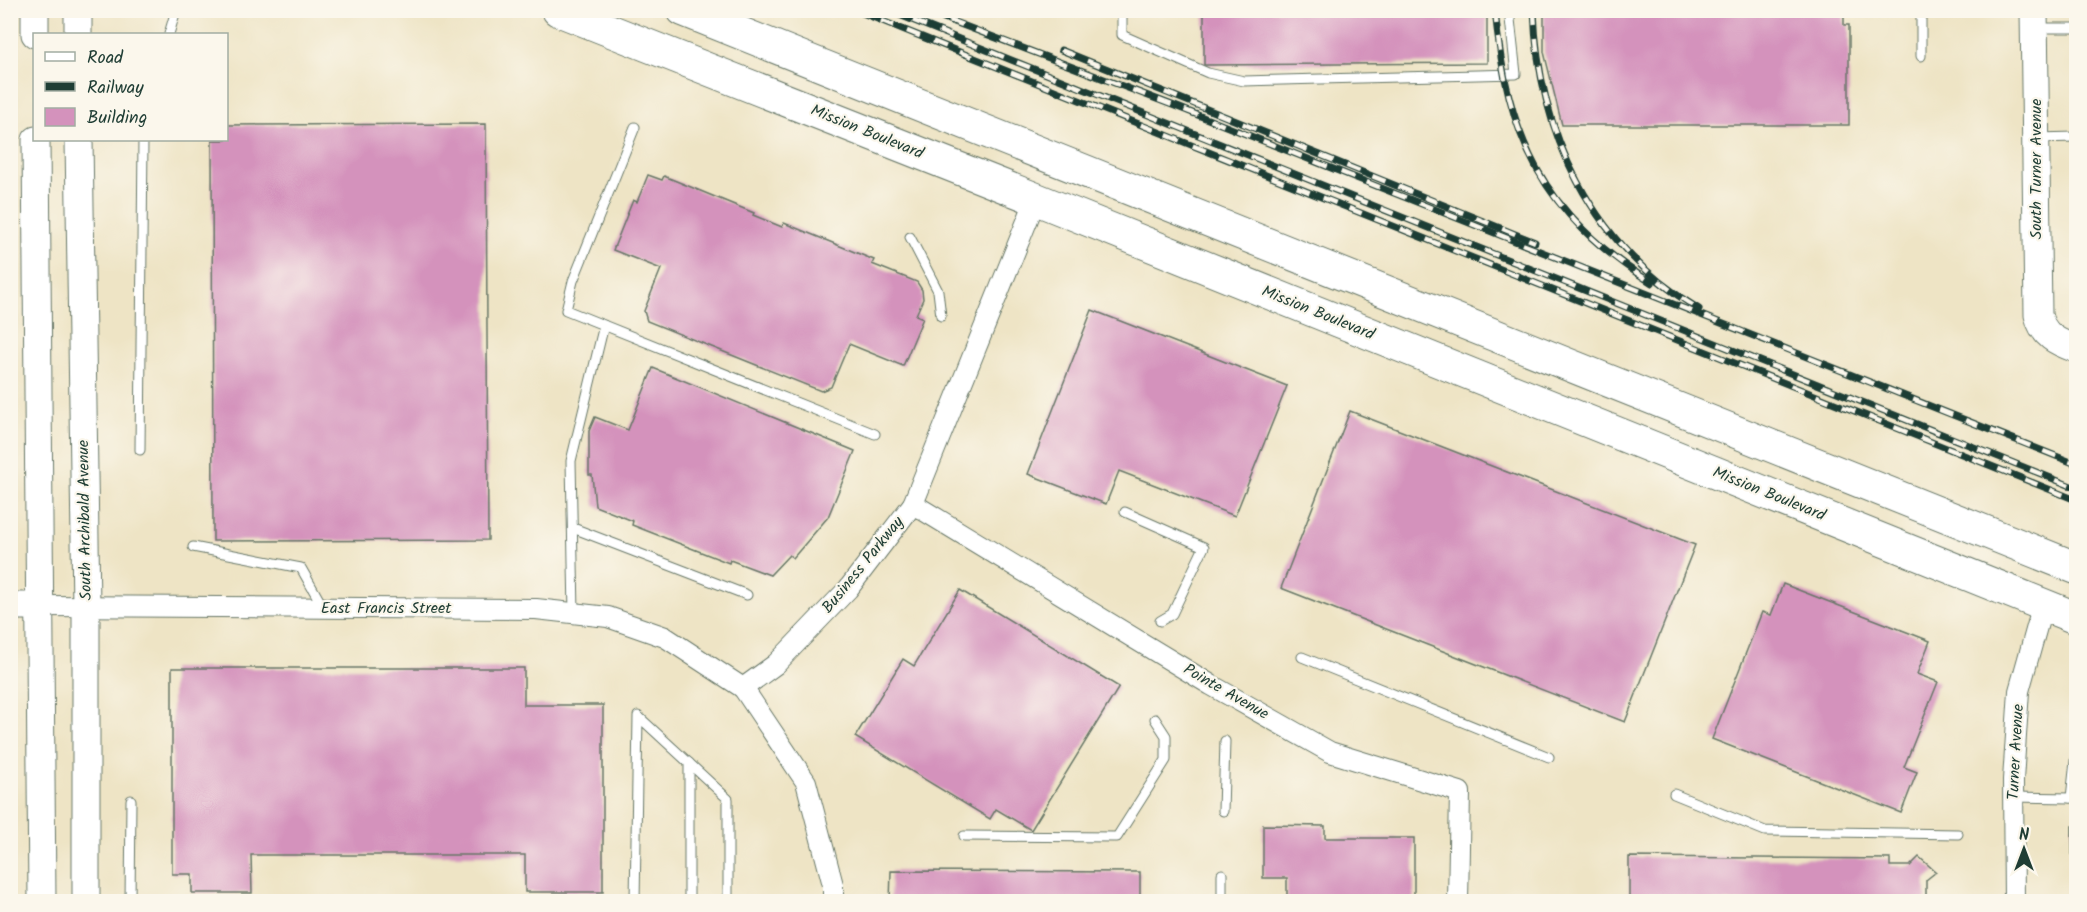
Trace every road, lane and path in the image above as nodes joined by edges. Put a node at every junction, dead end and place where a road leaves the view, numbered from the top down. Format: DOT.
graph roads {
  1 [pos="35,10"];
  2 [pos="78,10"];
  3 [pos="176,10"];
  4 [pos="558,10"];
  5 [pos="683,10"];
  6 [pos="1122,10"];
  7 [pos="1509,10"];
  8 [pos="1921,10"];
  9 [pos="2034,19"];
  10 [pos="2076,28"];
  11 [pos="35,33"];
  12 [pos="78,33"];
  13 [pos="169,33"];
  14 [pos="1921,56"];
  15 [pos="635,127"];
  16 [pos="2076,137"];
  17 [pos="2035,138"];
  18 [pos="36,141"];
  19 [pos="79,141"];
  20 [pos="143,141"];
  21 [pos="1036,199"];
  22 [pos="910,237"];
  23 [pos="941,316"];
  24 [pos="604,325"];
  25 [pos="2076,349"];
  26 [pos="874,434"];
  27 [pos="140,450"];
  28 [pos="913,504"];
  29 [pos="1125,512"];
  30 [pos="573,528"];
  31 [pos="193,547"];
  32 [pos="2076,568"];
  33 [pos="747,595"];
  34 [pos="2043,605"];
  35 [pos="10,606"];
  36 [pos="41,606"];
  37 [pos="86,606"];
  38 [pos="323,607"];
  39 [pos="574,613"];
  40 [pos="2076,618"];
  41 [pos="1160,621"];
  42 [pos="1302,657"];
  43 [pos="743,688"];
  44 [pos="1155,719"];
  45 [pos="1225,741"];
  46 [pos="2076,752"];
  47 [pos="1549,757"];
  48 [pos="689,763"];
  49 [pos="1674,794"];
  50 [pos="2013,797"];
  51 [pos="2074,798"];
  52 [pos="131,800"];
  53 [pos="1223,810"];
  54 [pos="1958,834"];
  55 [pos="964,836"];
  56 [pos="1222,874"];
  57 [pos="42,902"];
  58 [pos="86,902"];
  59 [pos="130,902"];
  60 [pos="635,902"];
  61 [pos="689,902"];
  62 [pos="728,902"];
  63 [pos="833,902"];
  64 [pos="1222,902"];
  65 [pos="1458,902"];
  66 [pos="2014,902"];
  1 -- 11 [label="main road"];
  2 -- 12 [label="main road"];
  3 -- 13 [label="lane"];
  4 -- 21 [label="main road, Mission Boulevard"];
  5 -- 32 [label="main road"];
  6 -- 7 [label="lane"];
  8 -- 14 [label="lane"];
  9 -- 10 [label="lane"];
  9 -- 17 [label="main road, South Turner Avenue"];
  15 -- 24 [label="lane"];
  16 -- 17 [label="lane"];
  17 -- 25 [label="main road, South Turner Avenue"];
  18 -- 36 [label="main road"];
  19 -- 37 [label="main road, South Archibald Avenue"];
  20 -- 27 [label="lane"];
  21 -- 28 [label="street, Business Parkway"];
  21 -- 34 [label="main road, Mission Boulevard"];
  22 -- 23 [label="lane"];
  24 -- 26 [label="lane"];
  24 -- 30 [label="lane"];
  28 -- 43 [label="street, Business Parkway"];
  28 -- 65 [label="street, Pointe Avenue"];
  29 -- 41 [label="lane"];
  30 -- 33 [label="lane"];
  30 -- 39 [label="lane"];
  31 -- 38 [label="lane"];
  34 -- 40 [label="main road, Mission Boulevard"];
  34 -- 50 [label="street, Turner Avenue"];
  35 -- 36 [label="main road, East Francis Street"];
  36 -- 37 [label="street, East Francis Street"];
  36 -- 57 [label="main road"];
  37 -- 38 [label="street, East Francis Street"];
  37 -- 58 [label="main road, South Archibald Avenue"];
  38 -- 39 [label="street, East Francis Street"];
  39 -- 43 [label="street, East Francis Street"];
  42 -- 47 [label="lane"];
  43 -- 63 [label="street"];
  44 -- 55 [label="lane"];
  45 -- 53 [label="lane"];
  46 -- 51 [label="lane"];
  48 -- 60 [label="lane"];
  48 -- 61 [label="lane"];
  48 -- 62 [label="lane"];
  49 -- 54 [label="lane"];
  50 -- 51 [label="lane"];
  50 -- 66 [label="street, Turner Avenue"];
  52 -- 59 [label="lane"];
  56 -- 64 [label="lane"];
}
